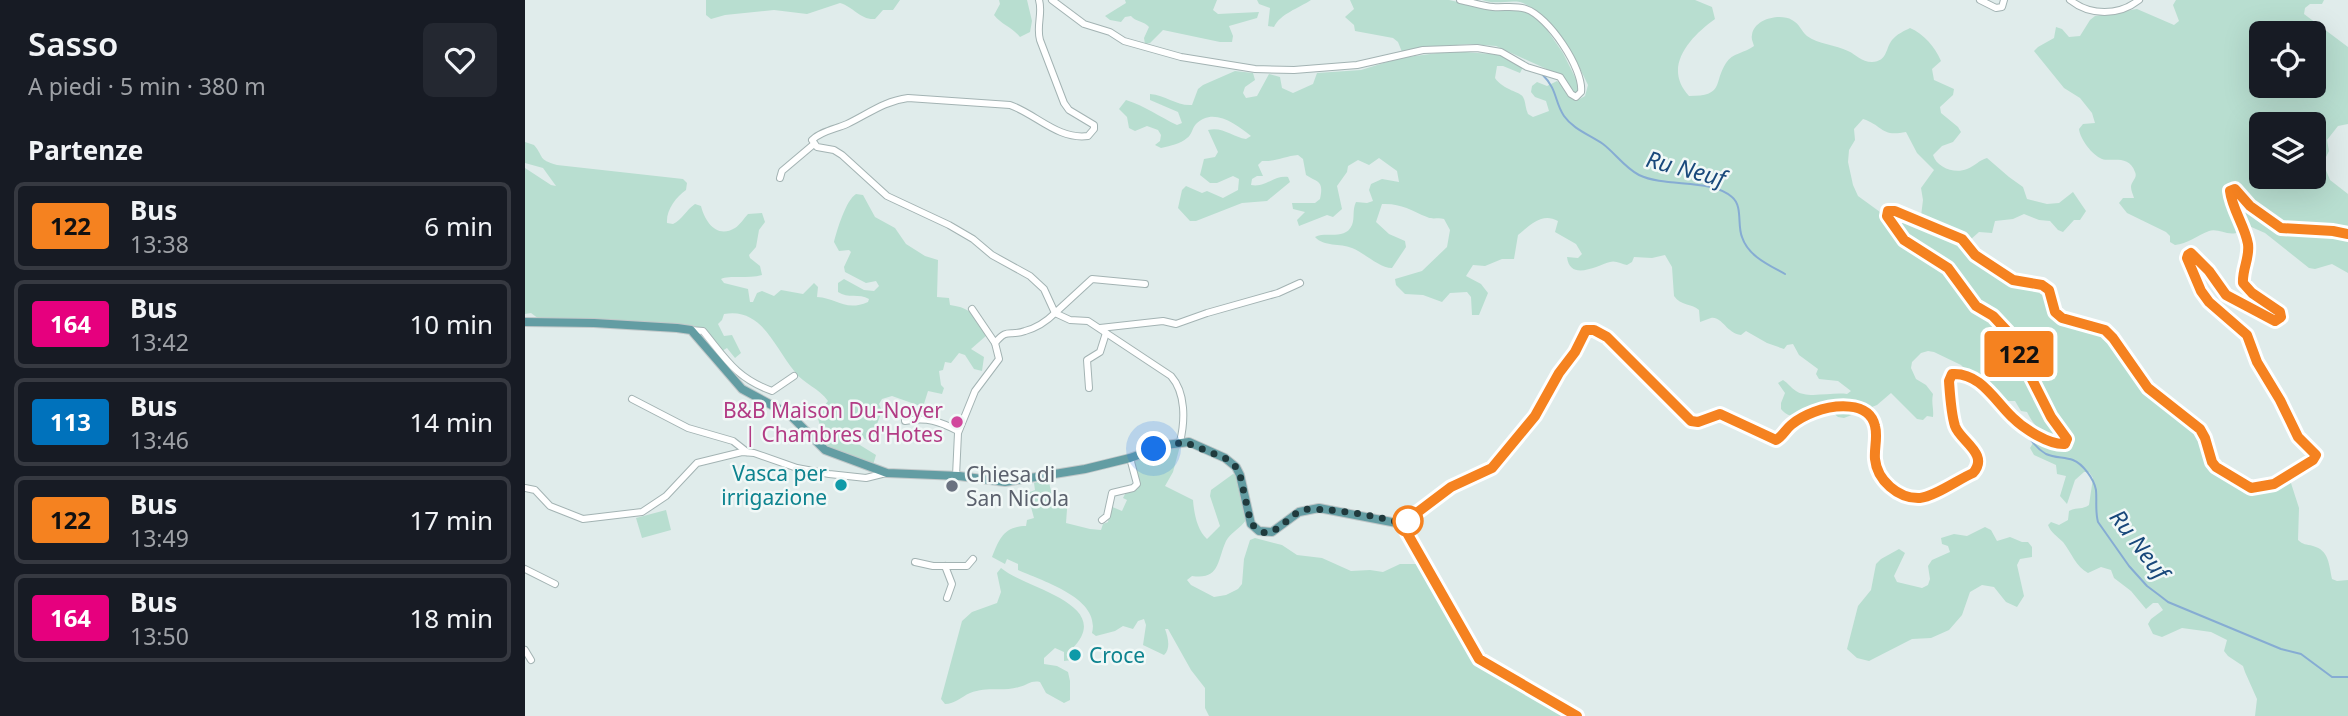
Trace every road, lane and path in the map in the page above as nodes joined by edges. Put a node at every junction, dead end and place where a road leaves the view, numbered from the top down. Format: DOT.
graph roads {
  1 [pos="1039,0"];
  2 [pos="1052,0"];
  3 [pos="1460,0"];
  4 [pos="1980,0"];
  5 [pos="2004,0"];
  6 [pos="2070,0"];
  7 [pos="2140,0"];
  8 [pos="814,144"];
  9 [pos="780,178"];
  10 [pos="2348,234"];
  11 [pos="1300,283"];
  12 [pos="1145,284"];
  13 [pos="972,309"];
  14 [pos="1055,313"];
  15 [pos="525,322"];
  16 [pos="1099,328"];
  17 [pos="691,330"];
  18 [pos="1106,333"];
  19 [pos="995,343"];
  20 [pos="794,376"];
  21 [pos="1089,388"];
  22 [pos="632,399"];
  23 [pos="905,421"];
  24 [pos="958,431"];
  25 [pos="1184,442"];
  26 [pos="747,452"];
  27 [pos="1130,458"];
  28 [pos="887,473"];
  29 [pos="956,476"];
  30 [pos="525,488"];
  31 [pos="1102,520"];
  32 [pos="1402,524"];
  33 [pos="973,559"];
  34 [pos="915,562"];
  35 [pos="945,566"];
  36 [pos="525,569"];
  37 [pos="555,584"];
  38 [pos="947,598"];
  39 [pos="525,650"];
  40 [pos="531,660"];
  41 [pos="1577,716"];
  1 -- 8 [label="street"];
  2 -- 3 [label="street"];
  4 -- 5 [label="street"];
  6 -- 7 [label="street"];
  8 -- 9 [label="street"];
  8 -- 14 [label="street"];
  10 -- 32 [label="street"];
  11 -- 16 [label="street"];
  12 -- 14 [label="street"];
  13 -- 19 [label="street"];
  14 -- 16 [label="street"];
  14 -- 19 [label="street"];
  15 -- 17 [label="main road"];
  16 -- 18 [label="street"];
  17 -- 20 [label="street"];
  17 -- 28 [label="main road"];
  18 -- 21 [label="street"];
  18 -- 25 [label="street"];
  19 -- 24 [label="street"];
  22 -- 26 [label="street"];
  23 -- 24 [label="street"];
  24 -- 29 [label="street"];
  25 -- 27 [label="main road"];
  25 -- 32 [label="main road"];
  26 -- 28 [label="street"];
  26 -- 30 [label="street"];
  27 -- 29 [label="main road"];
  27 -- 31 [label="street"];
  28 -- 29 [label="main road"];
  32 -- 41 [label="main road"];
  33 -- 35 [label="street"];
  34 -- 35 [label="street"];
  35 -- 38 [label="street"];
  36 -- 37 [label="street"];
  39 -- 40 [label="street"];
}
